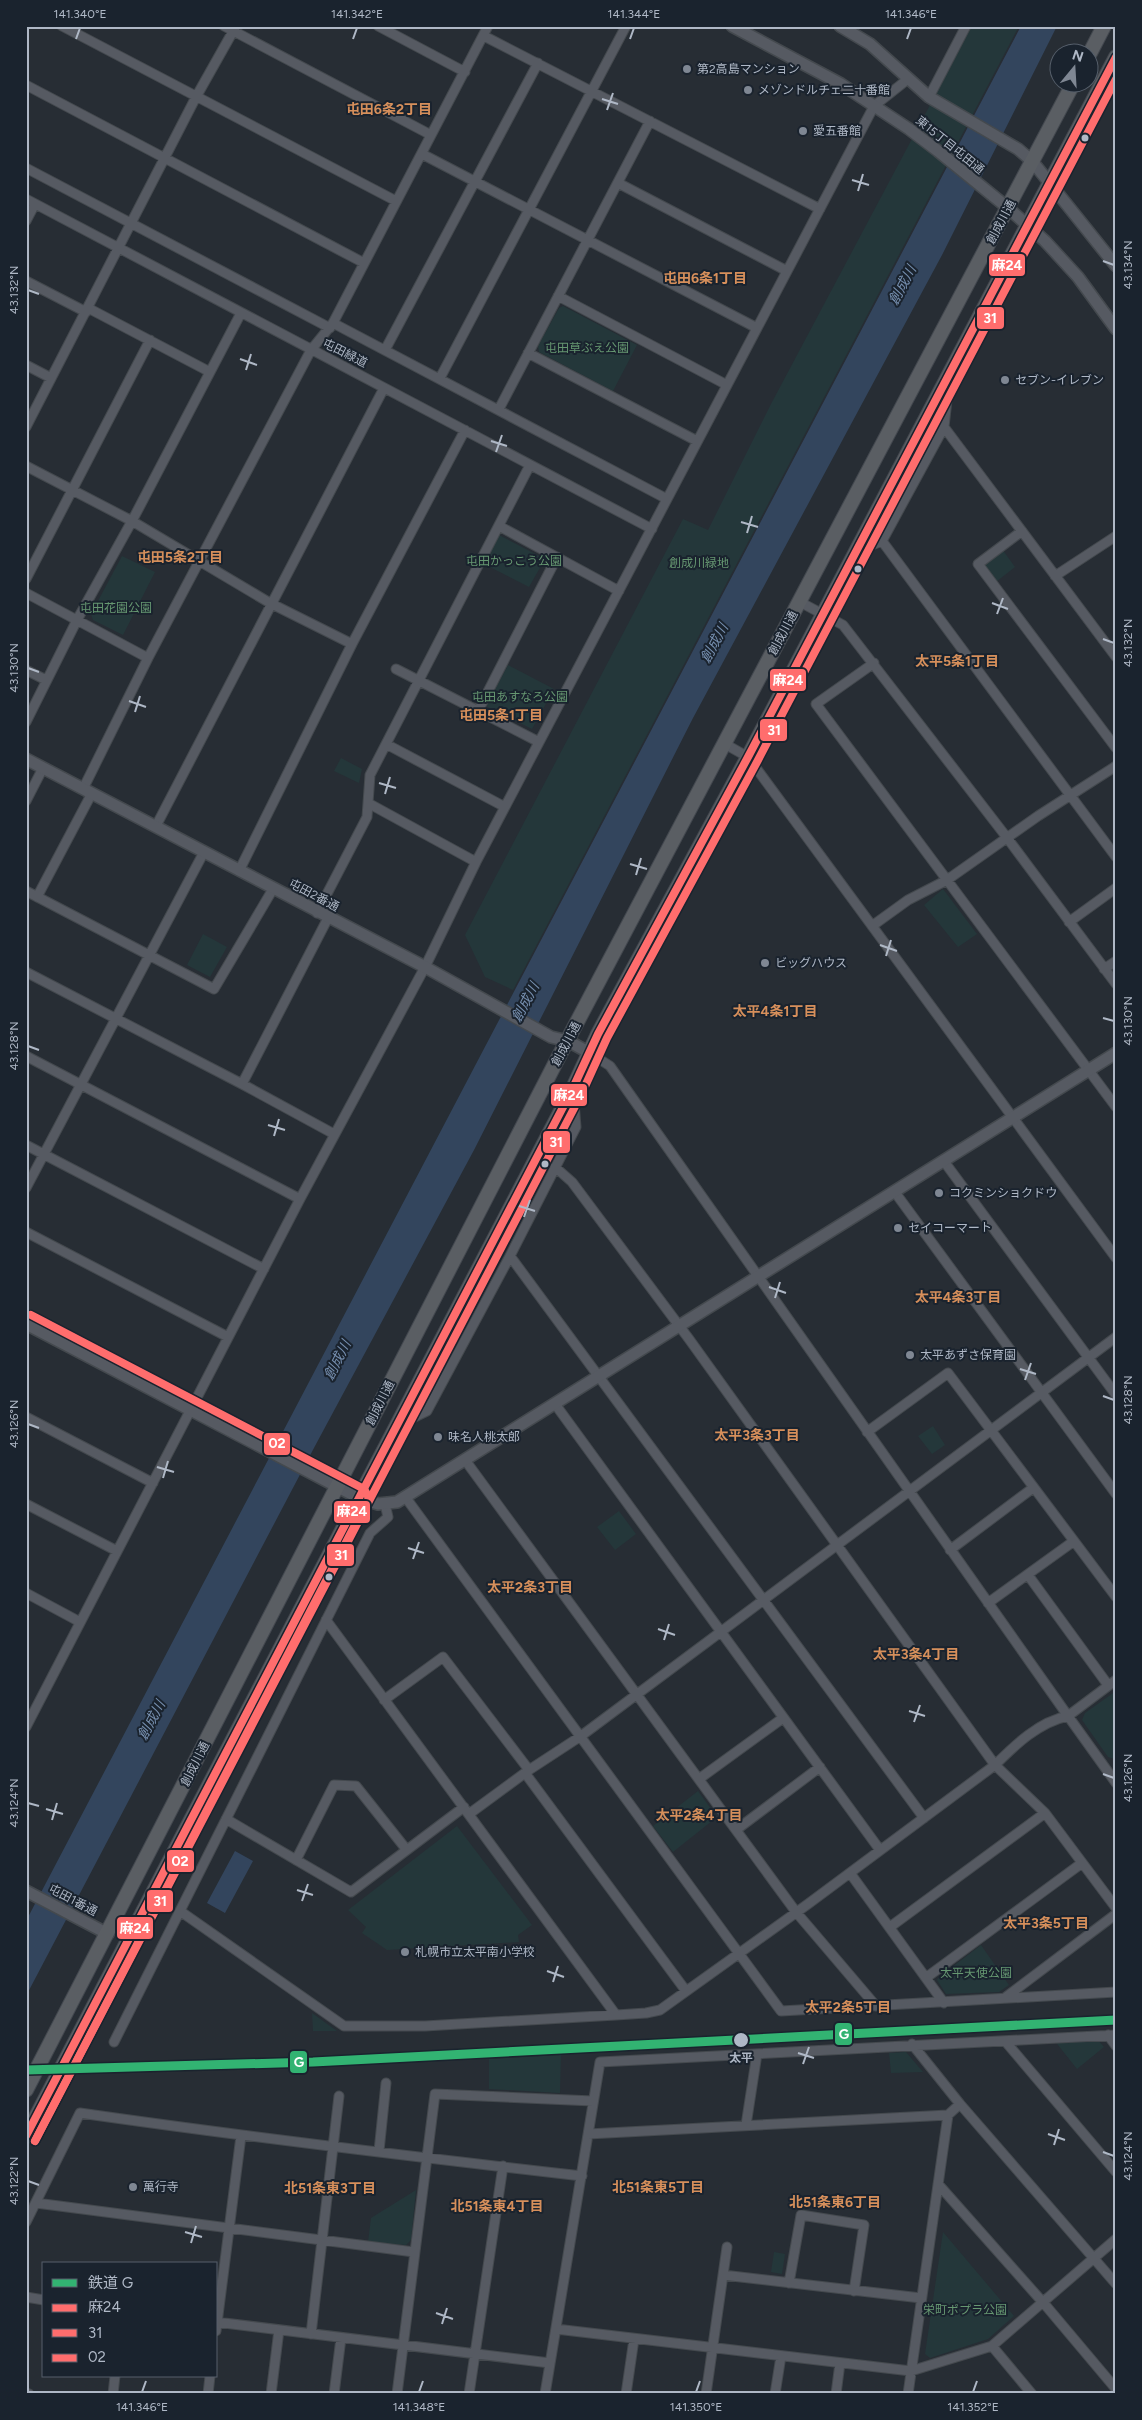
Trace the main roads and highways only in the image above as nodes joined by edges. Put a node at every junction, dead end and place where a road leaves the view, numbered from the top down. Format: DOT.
graph roads {
  1 [pos="1104,26"];
  2 [pos="1096,42"];
  3 [pos="1116,57"];
  4 [pos="1069,92"];
  5 [pos="26,2090"];
  6 [pos="26,2136"];
  1 -- 2 [label="highway"];
  3 -- 6 [label="highway, 創成川通"];
  4 -- 5 [label="highway, 創成川通"];
}
